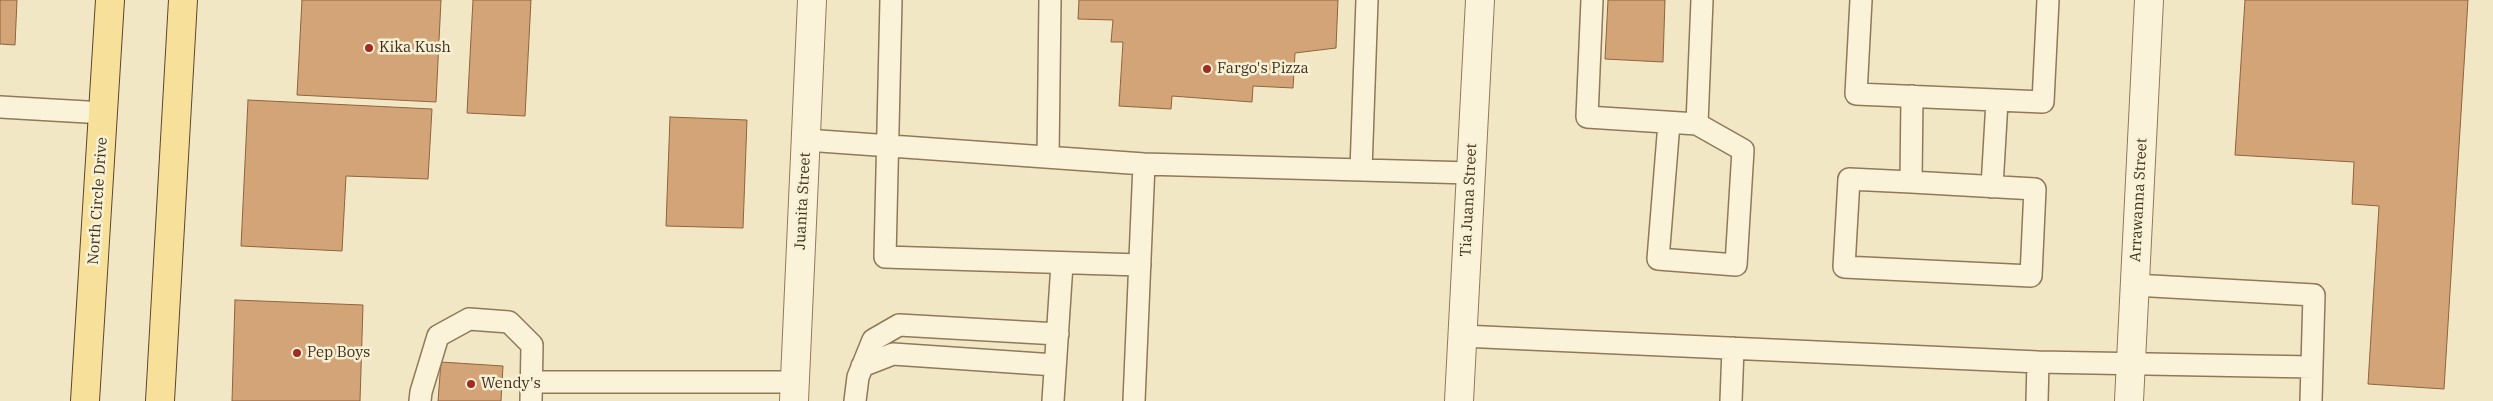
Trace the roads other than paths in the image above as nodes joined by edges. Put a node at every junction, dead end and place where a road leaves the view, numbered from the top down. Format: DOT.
graph roads {
  1 [pos="110,0"];
  2 [pos="183,0"];
  3 [pos="812,0"];
  4 [pos="891,0"];
  5 [pos="1050,0"];
  6 [pos="1367,0"];
  7 [pos="1480,0"];
  8 [pos="1592,0"];
  9 [pos="1702,0"];
  10 [pos="1861,0"];
  11 [pos="2048,0"];
  12 [pos="2149,0"];
  13 [pos="1912,96"];
  14 [pos="1997,101"];
  15 [pos="0,107"];
  16 [pos="104,113"];
  17 [pos="1669,123"];
  18 [pos="1697,124"];
  19 [pos="806,140"];
  20 [pos="887,146"];
  21 [pos="1048,157"];
  22 [pos="1144,164"];
  23 [pos="1360,170"];
  24 [pos="1471,173"];
  25 [pos="1911,182"];
  26 [pos="1992,187"];
  27 [pos="1062,264"];
  28 [pos="1140,265"];
  29 [pos="2134,285"];
  30 [pos="1058,334"];
  31 [pos="1462,336"];
  32 [pos="1734,348"];
  33 [pos="2038,362"];
  34 [pos="2132,363"];
  35 [pos="1055,365"];
  36 [pos="862,366"];
  37 [pos="2312,367"];
  38 [pos="795,391"];
  39 [pos="531,392"];
  40 [pos="85,401"];
  41 [pos="160,401"];
  42 [pos="420,401"];
  43 [pos="855,401"];
  44 [pos="1053,401"];
  45 [pos="1134,401"];
  46 [pos="1459,401"];
  47 [pos="1731,401"];
  48 [pos="2037,401"];
  49 [pos="2129,401"];
  50 [pos="2311,401"];
  1 -- 16 [label="main road, North Circle Drive"];
  2 -- 41 [label="main road"];
  3 -- 19 [label="street, Juanita Street"];
  4 -- 20 [label="lane"];
  5 -- 21 [label="lane"];
  6 -- 23 [label="lane"];
  7 -- 24 [label="street, Tia Juana Street"];
  8 -- 17 [label="lane"];
  9 -- 18 [label="lane"];
  10 -- 13 [label="lane"];
  11 -- 14 [label="lane"];
  12 -- 29 [label="street, Arrawanna Street"];
  13 -- 14 [label="lane"];
  13 -- 25 [label="lane"];
  14 -- 26 [label="lane"];
  15 -- 16 [label="lane"];
  16 -- 40 [label="main road, North Circle Drive"];
  17 -- 18 [label="lane"];
  17 -- 18 [label="lane"];
  19 -- 20 [label="lane"];
  19 -- 38 [label="street, Juanita Street"];
  20 -- 21 [label="lane"];
  20 -- 27 [label="lane"];
  21 -- 22 [label="lane"];
  22 -- 23 [label="lane"];
  22 -- 28 [label="lane"];
  23 -- 24 [label="lane"];
  24 -- 31 [label="street, Tia Juana Street"];
  25 -- 26 [label="lane"];
  25 -- 26 [label="lane"];
  27 -- 28 [label="lane"];
  27 -- 30 [label="lane"];
  28 -- 45 [label="lane"];
  29 -- 34 [label="street, Arrawanna Street"];
  29 -- 37 [label="lane"];
  30 -- 35 [label="lane"];
  30 -- 36 [label="lane"];
  31 -- 32 [label="lane"];
  31 -- 46 [label="street, Tia Juana Street"];
  32 -- 33 [label="lane"];
  32 -- 47 [label="lane"];
  33 -- 34 [label="lane"];
  33 -- 48 [label="lane"];
  34 -- 37 [label="lane"];
  34 -- 49 [label="street, Arrawanna Street"];
  35 -- 36 [label="lane"];
  35 -- 44 [label="lane"];
  36 -- 43 [label="lane"];
  37 -- 50 [label="lane"];
  38 -- 39 [label="lane"];
  39 -- 42 [label="lane"];
}
